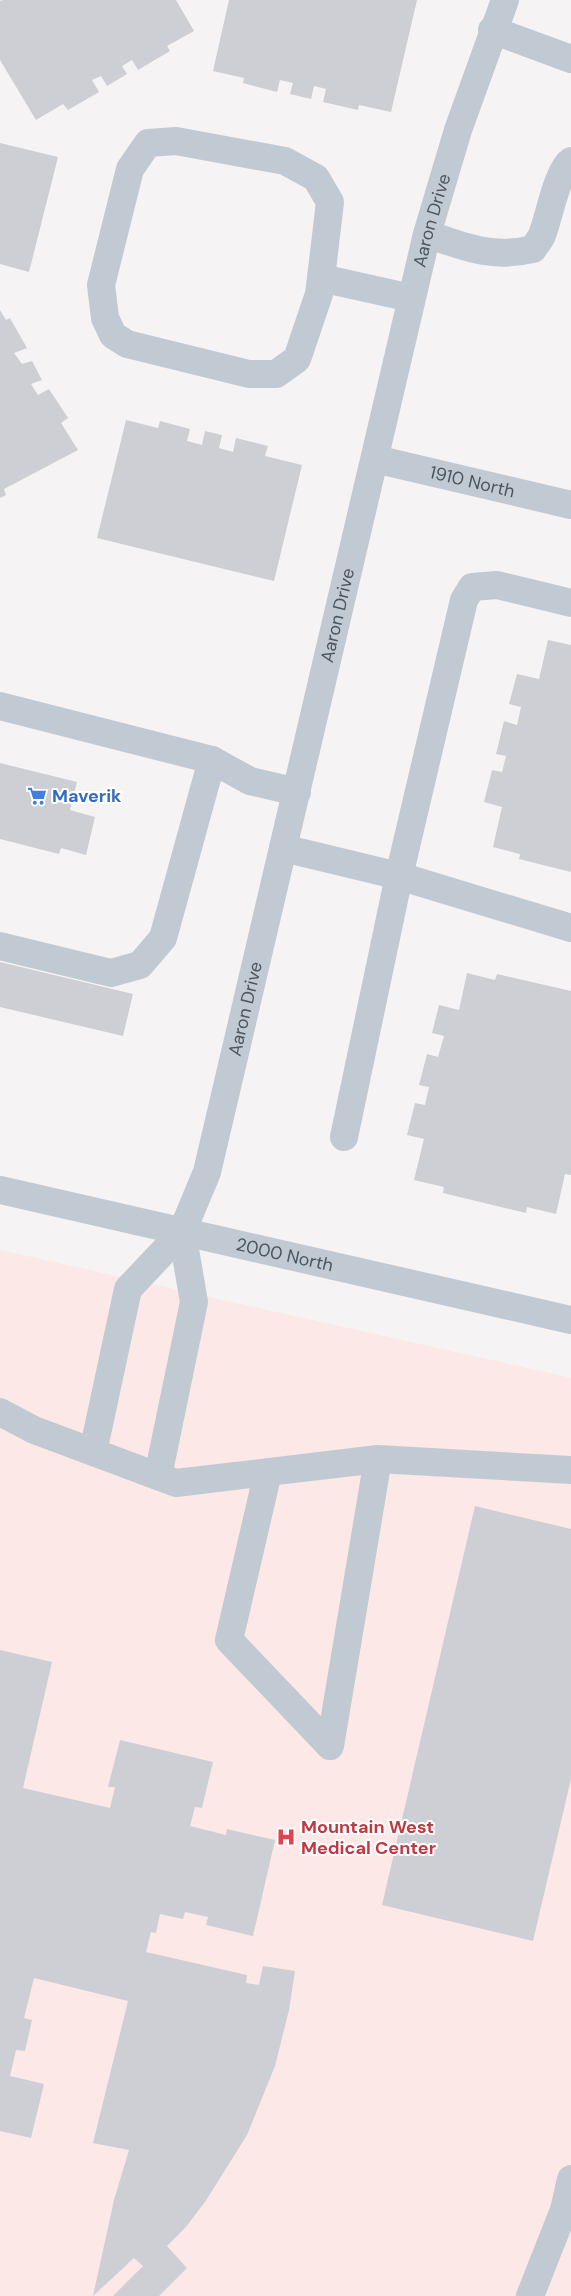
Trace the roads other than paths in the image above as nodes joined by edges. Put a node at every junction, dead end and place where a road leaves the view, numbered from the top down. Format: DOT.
graph roads {
  1 [pos="504,0"];
  2 [pos="492,30"];
  3 [pos="571,60"];
  4 [pos="571,161"];
  5 [pos="427,234"];
  6 [pos="322,278"];
  7 [pos="411,298"];
  8 [pos="375,459"];
  9 [pos="571,505"];
  10 [pos="571,603"];
  11 [pos="0,706"];
  12 [pos="212,760"];
  13 [pos="297,792"];
  14 [pos="283,848"];
  15 [pos="399,876"];
  16 [pos="571,928"];
  17 [pos="0,946"];
  18 [pos="344,1137"];
  19 [pos="0,1190"];
  20 [pos="182,1232"];
  21 [pos="571,1320"];
  22 [pos="0,1412"];
  23 [pos="93,1452"];
  24 [pos="378,1458"];
  25 [pos="571,1470"];
  26 [pos="268,1472"];
  27 [pos="158,1476"];
  28 [pos="571,2179"];
  29 [pos="568,2211"];
  30 [pos="530,2296"];
  1 -- 2 [label="street, Aaron Drive"];
  2 -- 3 [label="street"];
  2 -- 5 [label="street, Aaron Drive"];
  4 -- 5 [label="street"];
  5 -- 7 [label="street, Aaron Drive"];
  6 -- 6 [label="street"];
  6 -- 7 [label="street"];
  7 -- 8 [label="street, Aaron Drive"];
  8 -- 9 [label="street, 1910 North"];
  8 -- 13 [label="street, Aaron Drive"];
  10 -- 15 [label="street"];
  11 -- 12 [label="street"];
  12 -- 13 [label="street"];
  12 -- 17 [label="street"];
  13 -- 14 [label="street, Aaron Drive"];
  14 -- 15 [label="street"];
  14 -- 20 [label="street, Aaron Drive"];
  15 -- 16 [label="street"];
  15 -- 18 [label="street"];
  19 -- 20 [label="street, 2000 North"];
  20 -- 21 [label="street, 2000 North"];
  20 -- 23 [label="street"];
  20 -- 27 [label="street"];
  22 -- 23 [label="street"];
  23 -- 27 [label="street"];
  24 -- 25 [label="street"];
  24 -- 26 [label="street"];
  24 -- 26 [label="street"];
  26 -- 27 [label="street"];
  28 -- 29 [label="street"];
  29 -- 30 [label="street"];
}
